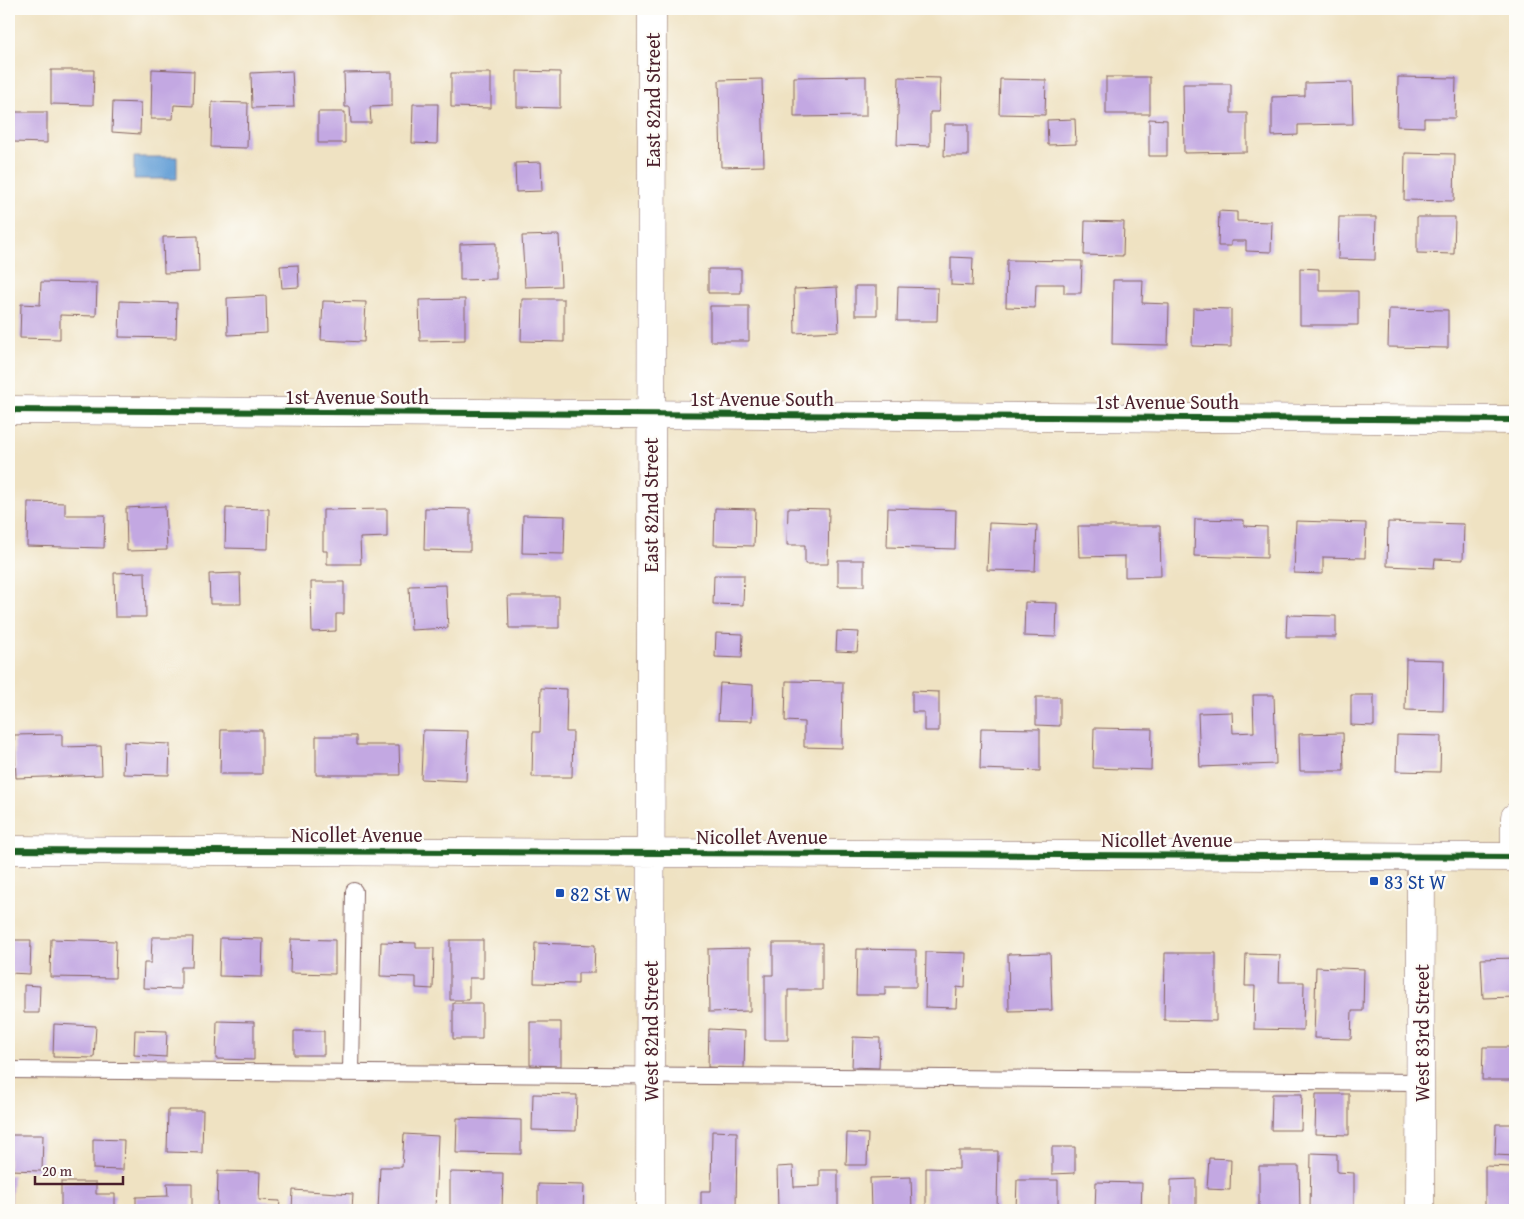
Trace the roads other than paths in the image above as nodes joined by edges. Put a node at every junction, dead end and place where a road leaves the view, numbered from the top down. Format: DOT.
graph roads {
  1 [pos="652,9"];
  2 [pos="9,410"];
  3 [pos="650,413"];
  4 [pos="1515,420"];
  5 [pos="1515,817"];
  6 [pos="9,850"];
  7 [pos="650,852"];
  8 [pos="1422,857"];
  9 [pos="1515,857"];
  10 [pos="354,891"];
  11 [pos="9,1070"];
  12 [pos="351,1073"];
  13 [pos="650,1076"];
  14 [pos="1420,1082"];
  15 [pos="650,1210"];
  16 [pos="1420,1210"];
  1 -- 3 [label="street, East 82nd Street"];
  2 -- 3 [label="street, 1st Avenue South"];
  3 -- 4 [label="street, 1st Avenue South"];
  3 -- 7 [label="street, East 82nd Street"];
  5 -- 9 [label="street"];
  6 -- 7 [label="street, Nicollet Avenue"];
  7 -- 8 [label="street, Nicollet Avenue"];
  7 -- 13 [label="street, West 82nd Street"];
  8 -- 9 [label="street, Nicollet Avenue"];
  8 -- 14 [label="street, West 83rd Street"];
  10 -- 12 [label="lane"];
  11 -- 12 [label="lane"];
  12 -- 13 [label="lane"];
  13 -- 14 [label="lane"];
  13 -- 15 [label="street, West 82nd Street"];
  14 -- 16 [label="street, West 83rd Street"];
}
